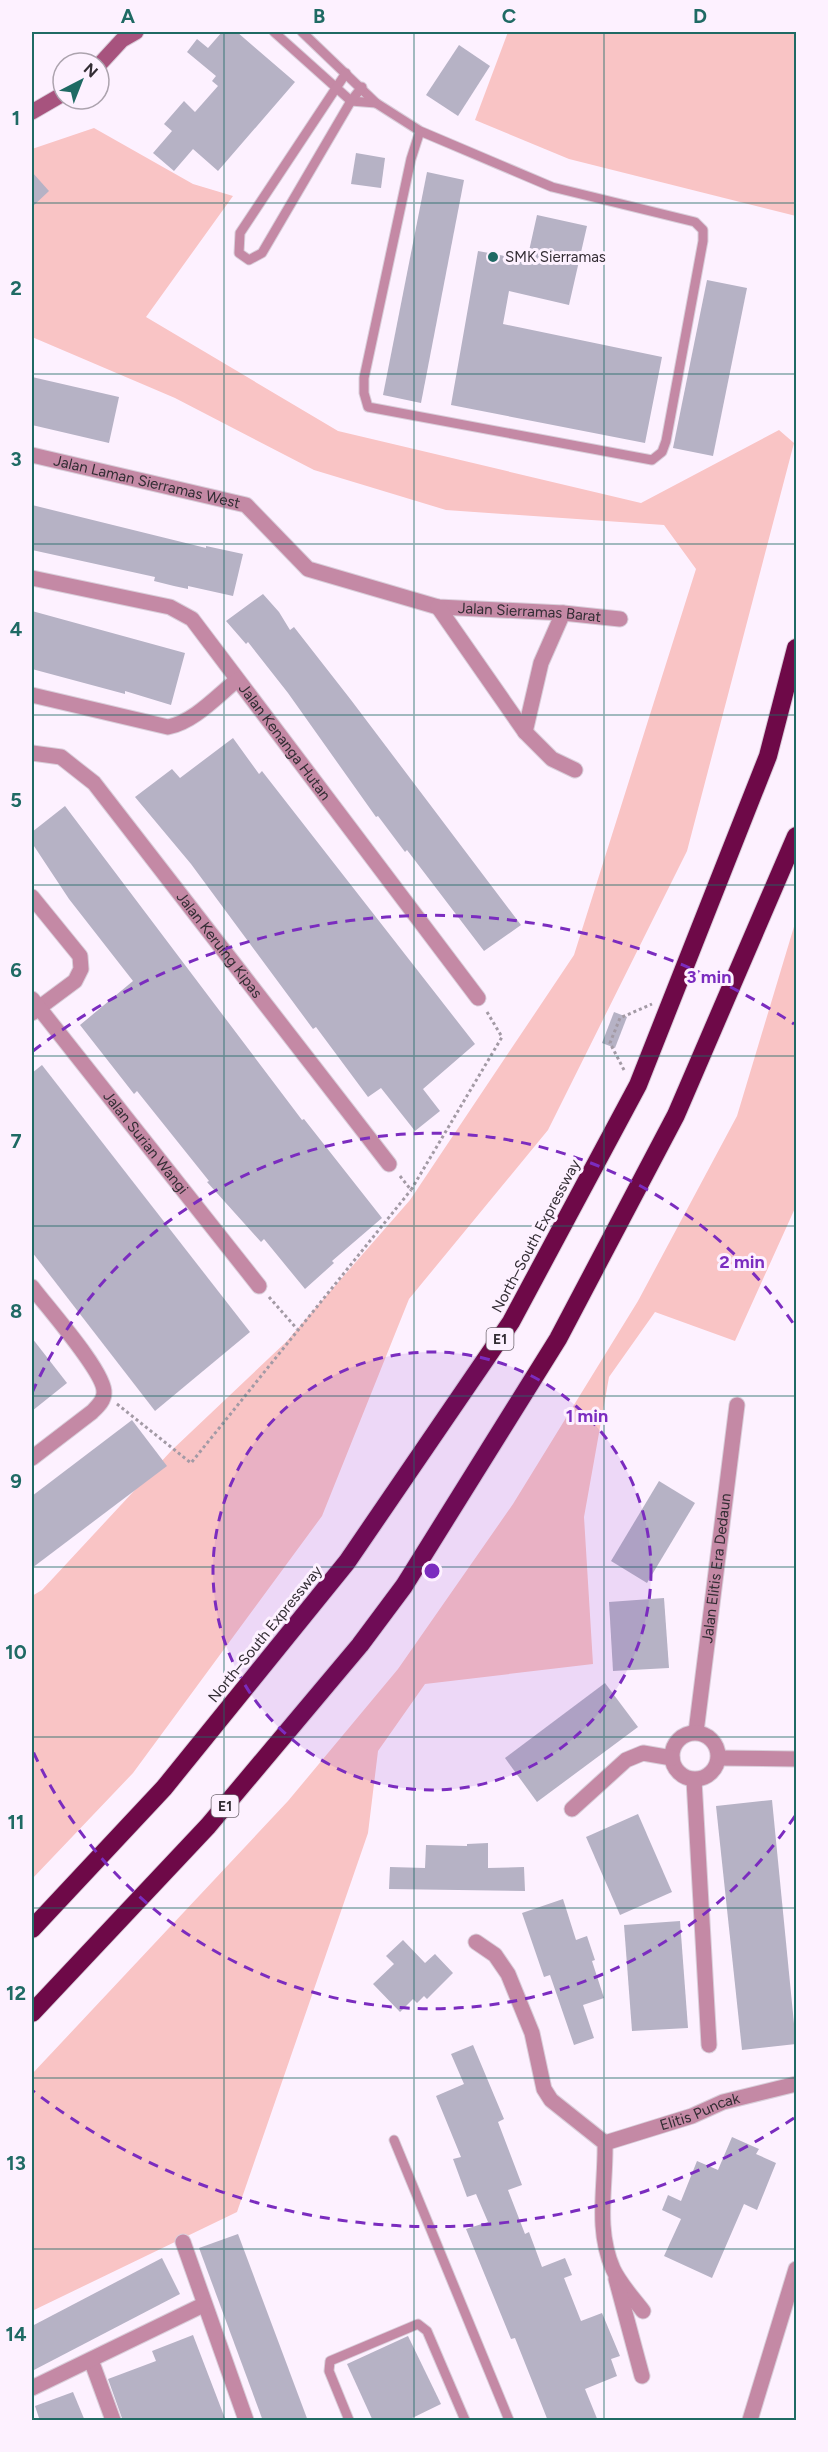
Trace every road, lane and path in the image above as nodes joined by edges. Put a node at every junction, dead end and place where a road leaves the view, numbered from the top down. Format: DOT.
graph roads {
  1 [pos="136,32"];
  2 [pos="274,32"];
  3 [pos="302,32"];
  4 [pos="123,36"];
  5 [pos="111,51"];
  6 [pos="346,73"];
  7 [pos="334,87"];
  8 [pos="362,87"];
  9 [pos="51,101"];
  10 [pos="351,101"];
  11 [pos="376,103"];
  12 [pos="32,112"];
  13 [pos="420,131"];
  14 [pos="32,455"];
  15 [pos="32,578"];
  16 [pos="438,607"];
  17 [pos="563,613"];
  18 [pos="620,619"];
  19 [pos="796,648"];
  20 [pos="237,680"];
  21 [pos="32,695"];
  22 [pos="525,732"];
  23 [pos="32,753"];
  24 [pos="574,770"];
  25 [pos="796,836"];
  26 [pos="32,897"];
  27 [pos="674,994"];
  28 [pos="478,998"];
  29 [pos="34,1007"];
  30 [pos="635,1090"];
  31 [pos="388,1164"];
  32 [pos="411,1190"];
  33 [pos="259,1286"];
  34 [pos="32,1287"];
  35 [pos="297,1329"];
  36 [pos="104,1393"];
  37 [pos="737,1404"];
  38 [pos="32,1458"];
  39 [pos="696,1732"];
  40 [pos="672,1758"];
  41 [pos="719,1758"];
  42 [pos="796,1759"];
  43 [pos="694,1780"];
  44 [pos="572,1809"];
  45 [pos="32,1929"];
  46 [pos="476,1942"];
  47 [pos="32,2013"];
  48 [pos="709,2045"];
  49 [pos="796,2084"];
  50 [pos="394,2140"];
  51 [pos="605,2143"];
  52 [pos="183,2242"];
  53 [pos="796,2269"];
  54 [pos="614,2271"];
  55 [pos="203,2305"];
  56 [pos="643,2311"];
  57 [pos="91,2360"];
  58 [pos="642,2376"];
  59 [pos="32,2388"];
  60 [pos="113,2421"];
  61 [pos="246,2421"];
  62 [pos="349,2421"];
  63 [pos="465,2421"];
  64 [pos="509,2421"];
  65 [pos="750,2421"];
  1 -- 4 [label="main road"];
  2 -- 7 [label="lane"];
  3 -- 6 [label="lane"];
  4 -- 5 [label="main road"];
  6 -- 7 [label="lane"];
  6 -- 8 [label="lane"];
  7 -- 10 [label="lane"];
  7 -- 10 [label="lane"];
  8 -- 10 [label="lane"];
  8 -- 11 [label="lane"];
  9 -- 12 [label="main road"];
  10 -- 11 [label="lane"];
  11 -- 13 [label="lane"];
  13 -- 13 [label="lane"];
  14 -- 16 [label="street, Jalan Laman Sierramas West"];
  15 -- 20 [label="street, Jalan Kenanga Hutan"];
  16 -- 17 [label="street, Jalan Sierramas Barat"];
  16 -- 22 [label="street"];
  17 -- 18 [label="street, Jalan Sierramas Barat"];
  17 -- 22 [label="street"];
  19 -- 27 [label="highway, North–South Expressway / E1"];
  20 -- 21 [label="street"];
  20 -- 28 [label="street, Jalan Kenanga Hutan"];
  22 -- 24 [label="street"];
  23 -- 31 [label="street, Jalan Keruing Kipas"];
  25 -- 47 [label="highway, E1"];
  26 -- 29 [label="street"];
  27 -- 30 [label="highway, North–South Expressway / E1"];
  27 -- 30 [label="path"];
  28 -- 32 [label="path"];
  29 -- 33 [label="street, Jalan Surian Wangi"];
  30 -- 45 [label="highway, North–South Expressway / E1"];
  31 -- 32 [label="path"];
  32 -- 35 [label="path"];
  33 -- 35 [label="path"];
  34 -- 36 [label="street"];
  35 -- 36 [label="path"];
  36 -- 38 [label="street"];
  37 -- 39 [label="street, Jalan Elitis Era Dedaun"];
  39 -- 40 [label="street"];
  39 -- 41 [label="street"];
  40 -- 43 [label="street"];
  40 -- 44 [label="street"];
  41 -- 42 [label="street"];
  41 -- 43 [label="street"];
  43 -- 48 [label="street"];
  46 -- 51 [label="street"];
  49 -- 51 [label="street, Elitis Puncak"];
  50 -- 64 [label="lane"];
  51 -- 54 [label="street"];
  52 -- 55 [label="street"];
  53 -- 65 [label="street"];
  54 -- 56 [label="street"];
  54 -- 58 [label="street"];
  55 -- 57 [label="street"];
  55 -- 61 [label="street"];
  57 -- 59 [label="street"];
  57 -- 60 [label="street"];
  62 -- 63 [label="lane"];
}
